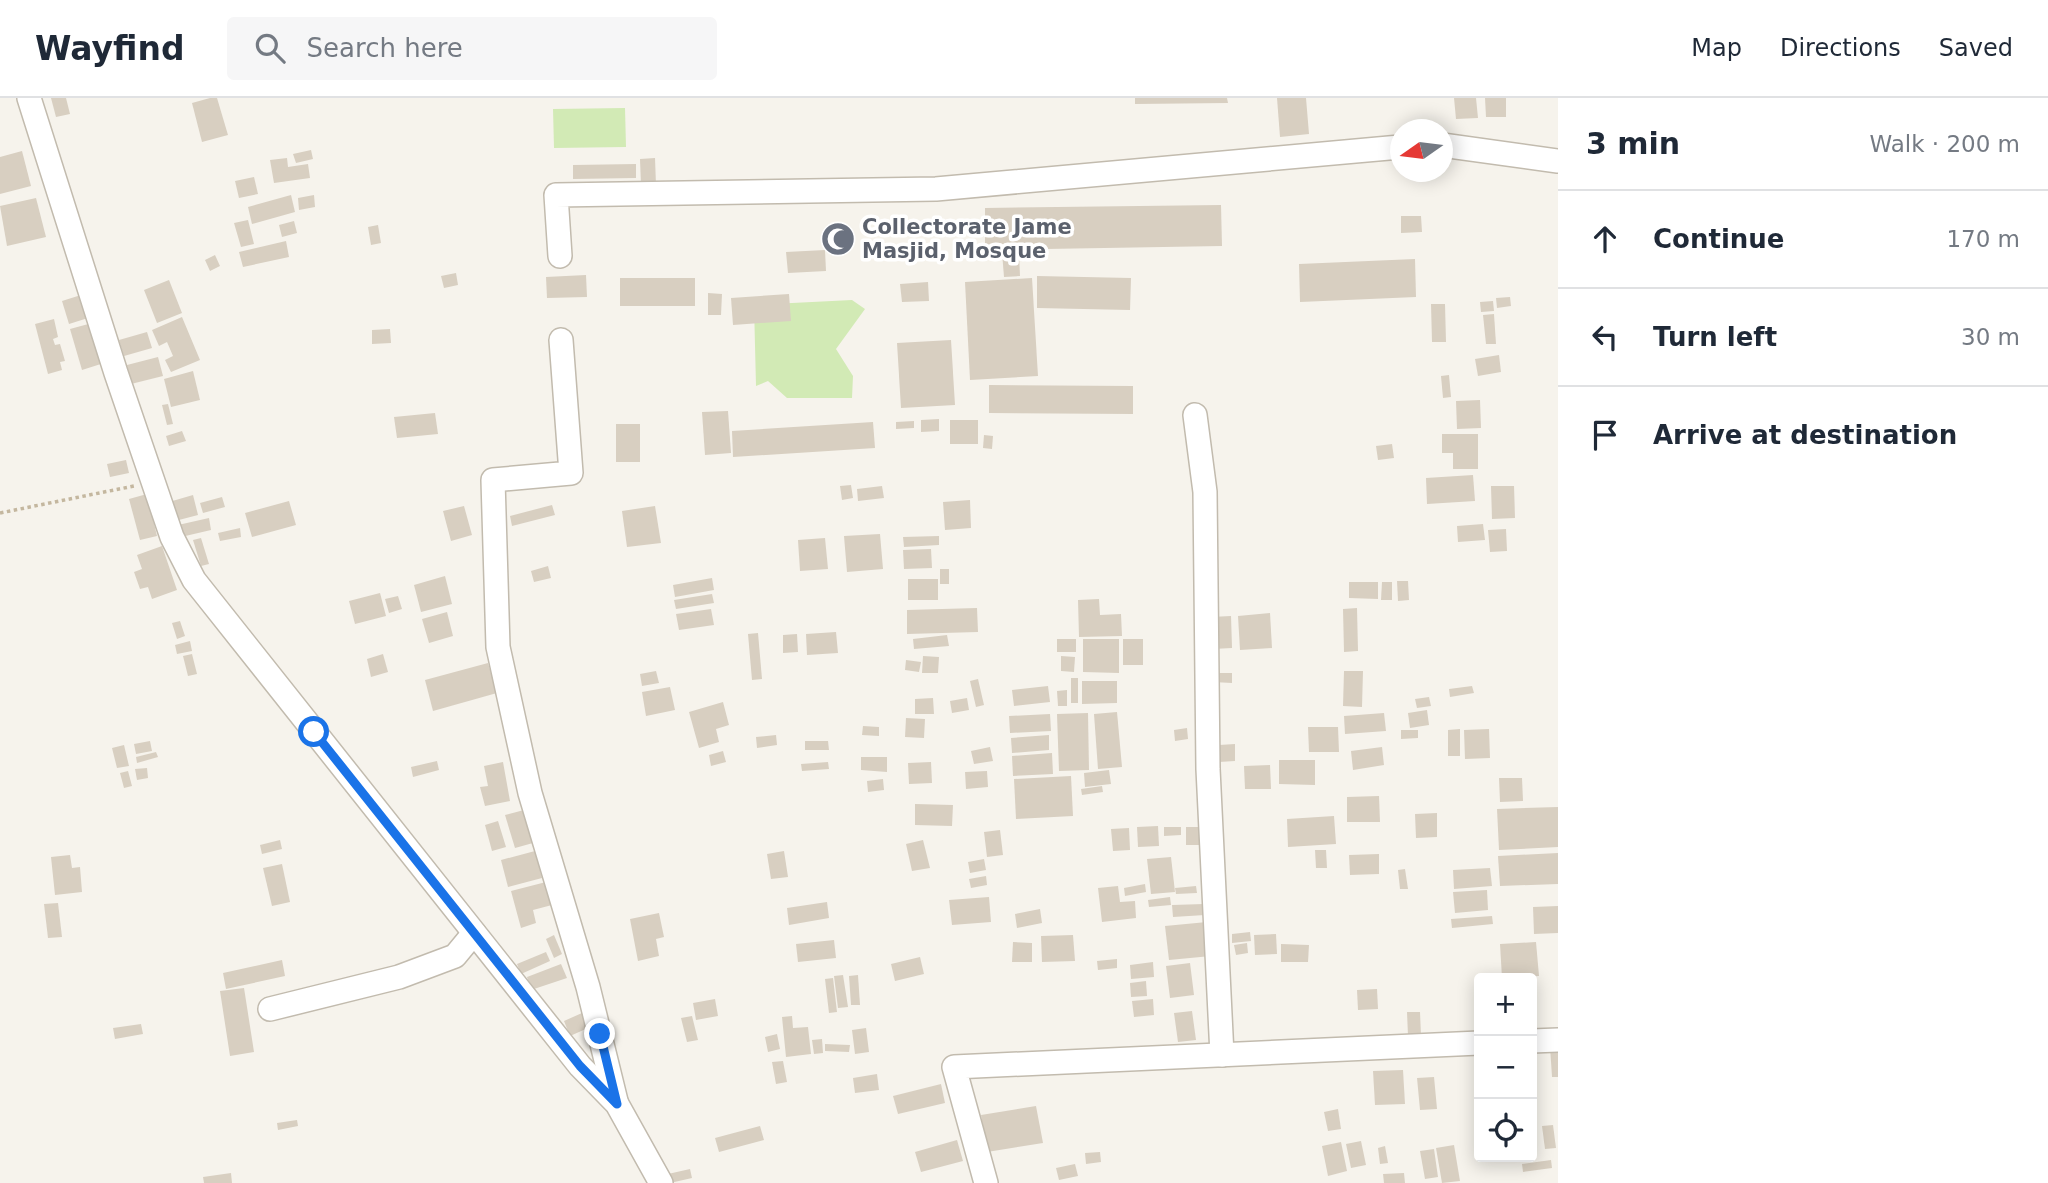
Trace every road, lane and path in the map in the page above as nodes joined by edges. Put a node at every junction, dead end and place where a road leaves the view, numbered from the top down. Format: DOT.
graph roads {
  1 [pos="29,98"];
  2 [pos="1453,146"];
  3 [pos="1390,148"];
  4 [pos="1558,161"];
  5 [pos="560,256"];
  6 [pos="561,340"];
  7 [pos="1195,415"];
  8 [pos="153,479"];
  9 [pos="0,513"];
  10 [pos="474,933"];
  11 [pos="270,1010"];
  12 [pos="1558,1040"];
  13 [pos="1537,1041"];
  14 [pos="1474,1043"];
  15 [pos="1222,1055"];
  16 [pos="617,1104"];
  17 [pos="662,1183"];
  18 [pos="986,1183"];
  1 -- 8 [label="street"];
  2 -- 4 [label="street"];
  3 -- 5 [label="street"];
  6 -- 16 [label="street"];
  7 -- 15 [label="street"];
  8 -- 9 [label="path"];
  8 -- 10 [label="street"];
  10 -- 11 [label="street"];
  10 -- 16 [label="street"];
  12 -- 13 [label="street"];
  14 -- 15 [label="street"];
  15 -- 18 [label="street"];
  16 -- 17 [label="street"];
}
